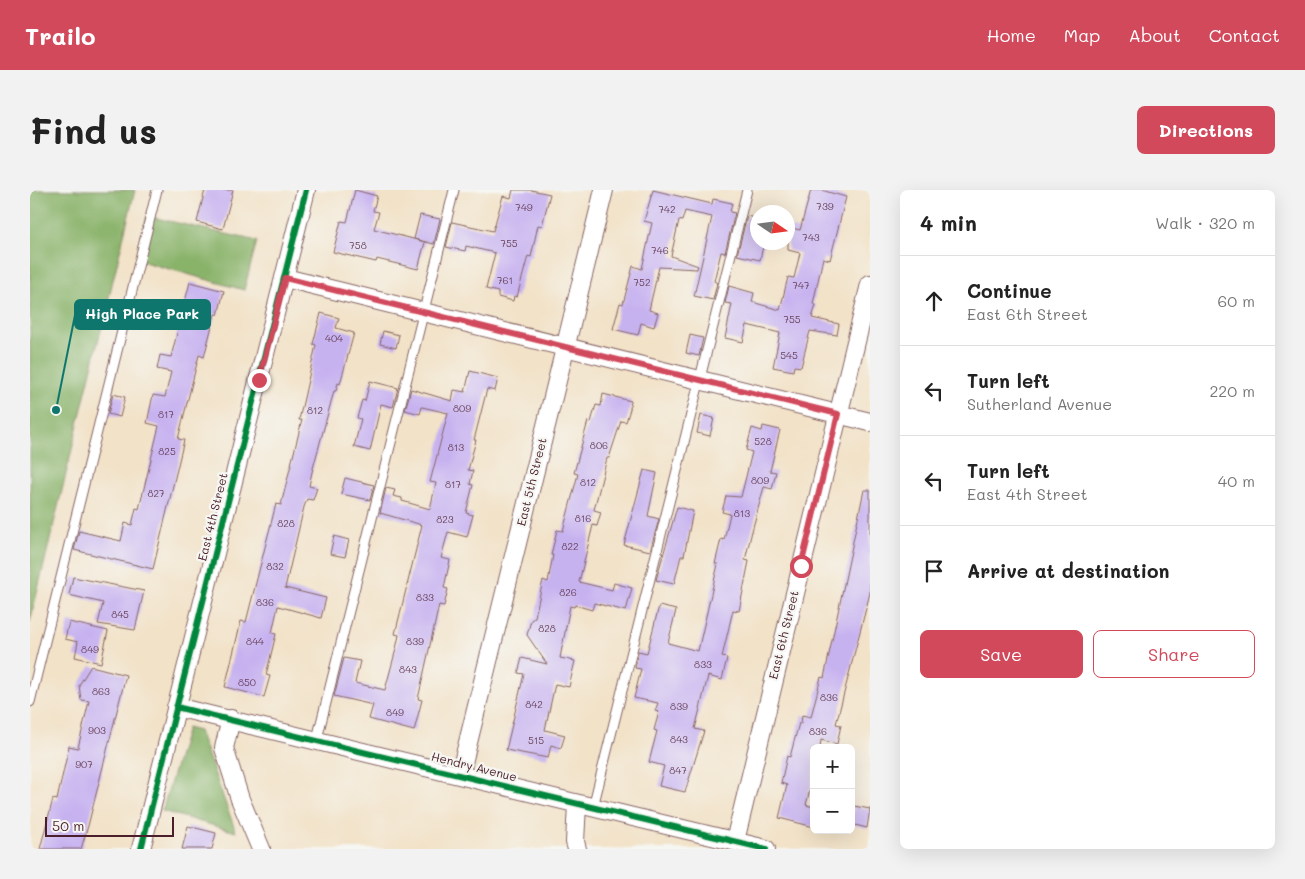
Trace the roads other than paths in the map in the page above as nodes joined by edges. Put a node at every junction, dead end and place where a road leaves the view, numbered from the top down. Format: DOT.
graph roads {
  1 [pos="157,190"];
  2 [pos="306,190"];
  3 [pos="454,190"];
  4 [pos="604,190"];
  5 [pos="747,190"];
  6 [pos="285,278"];
  7 [pos="870,284"];
  8 [pos="424,313"];
  9 [pos="566,347"];
  10 [pos="699,380"];
  11 [pos="838,414"];
  12 [pos="870,422"];
  13 [pos="30,702"];
  14 [pos="176,707"];
  15 [pos="230,719"];
  16 [pos="317,739"];
  17 [pos="460,775"];
  18 [pos="585,806"];
  19 [pos="735,845"];
  20 [pos="141,849"];
  21 [pos="261,849"];
  22 [pos="577,849"];
  23 [pos="766,849"];
  1 -- 13 [label="lane"];
  2 -- 6 [label="street, East 4th Street"];
  3 -- 8 [label="lane"];
  4 -- 9 [label="street, East 5th Street"];
  5 -- 10 [label="lane"];
  6 -- 8 [label="street"];
  6 -- 14 [label="street, East 4th Street"];
  7 -- 11 [label="street, East 6th Street"];
  8 -- 9 [label="street"];
  8 -- 16 [label="lane"];
  9 -- 10 [label="street"];
  9 -- 17 [label="street, East 5th Street"];
  10 -- 11 [label="street"];
  10 -- 18 [label="lane"];
  11 -- 12 [label="street"];
  11 -- 19 [label="street, East 6th Street"];
  14 -- 15 [label="street, Hendry Avenue"];
  14 -- 20 [label="street, East 4th Street"];
  15 -- 16 [label="street, Hendry Avenue"];
  15 -- 21 [label="street"];
  16 -- 17 [label="street, Hendry Avenue"];
  17 -- 18 [label="street, Hendry Avenue"];
  18 -- 19 [label="street, Hendry Avenue"];
  18 -- 22 [label="street"];
  19 -- 23 [label="street, Hendry Avenue"];
}
